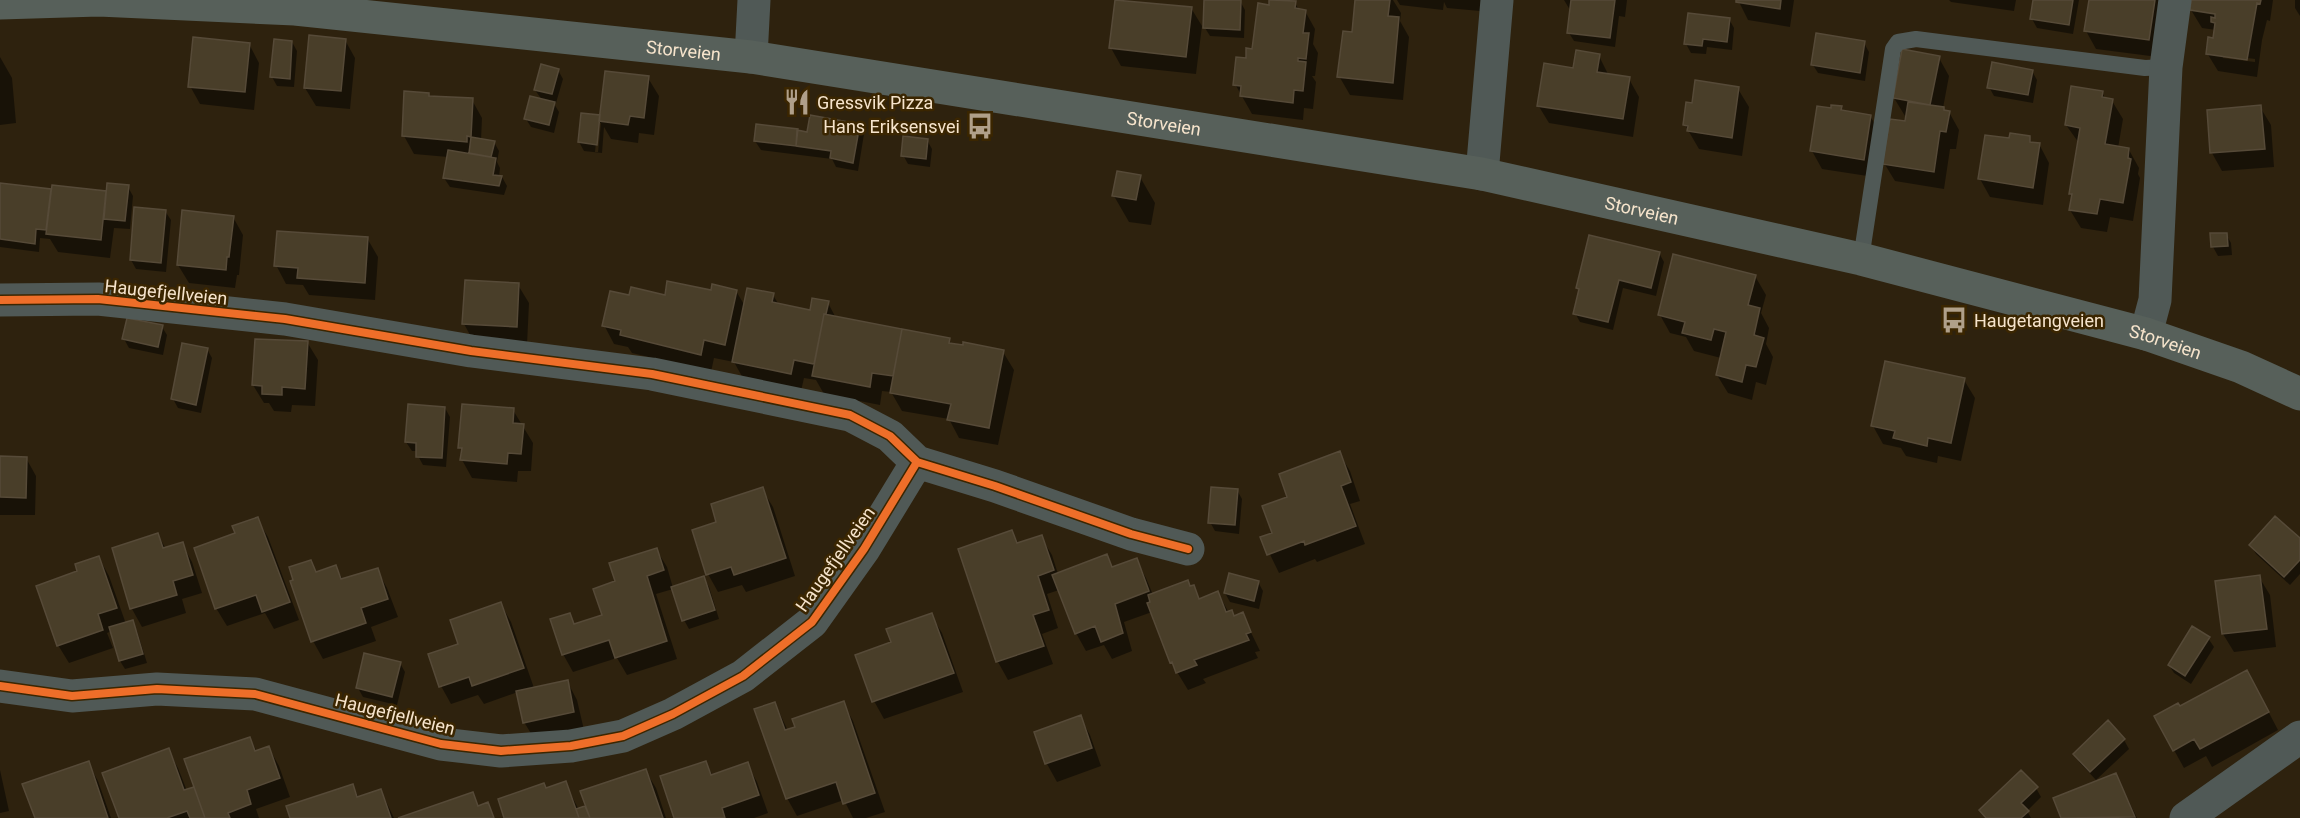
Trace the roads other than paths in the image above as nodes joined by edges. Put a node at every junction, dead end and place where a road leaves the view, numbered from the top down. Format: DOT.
graph roads {
  1 [pos="99,0"];
  2 [pos="754,0"];
  3 [pos="1497,0"];
  4 [pos="2175,0"];
  5 [pos="0,3"];
  6 [pos="751,57"];
  7 [pos="2166,67"];
  8 [pos="1482,174"];
  9 [pos="1861,259"];
  10 [pos="0,300"];
  11 [pos="2146,334"];
  12 [pos="2300,394"];
  13 [pos="916,462"];
  14 [pos="1188,549"];
  15 [pos="0,686"];
  16 [pos="2300,736"];
  17 [pos="2186,818"];
  1 -- 5 [label="main road, Storveien"];
  1 -- 6 [label="main road, Storveien"];
  2 -- 6 [label="street"];
  3 -- 8 [label="street"];
  4 -- 7 [label="street"];
  6 -- 8 [label="main road, Storveien"];
  7 -- 9 [label="lane"];
  7 -- 11 [label="street"];
  8 -- 9 [label="main road, Storveien"];
  9 -- 11 [label="main road, Storveien"];
  10 -- 13 [label="street, Haugefjellveien"];
  11 -- 12 [label="main road, Storveien"];
  13 -- 14 [label="street, Haugefjellveien"];
  13 -- 15 [label="street, Haugefjellveien"];
  16 -- 17 [label="street"];
}
